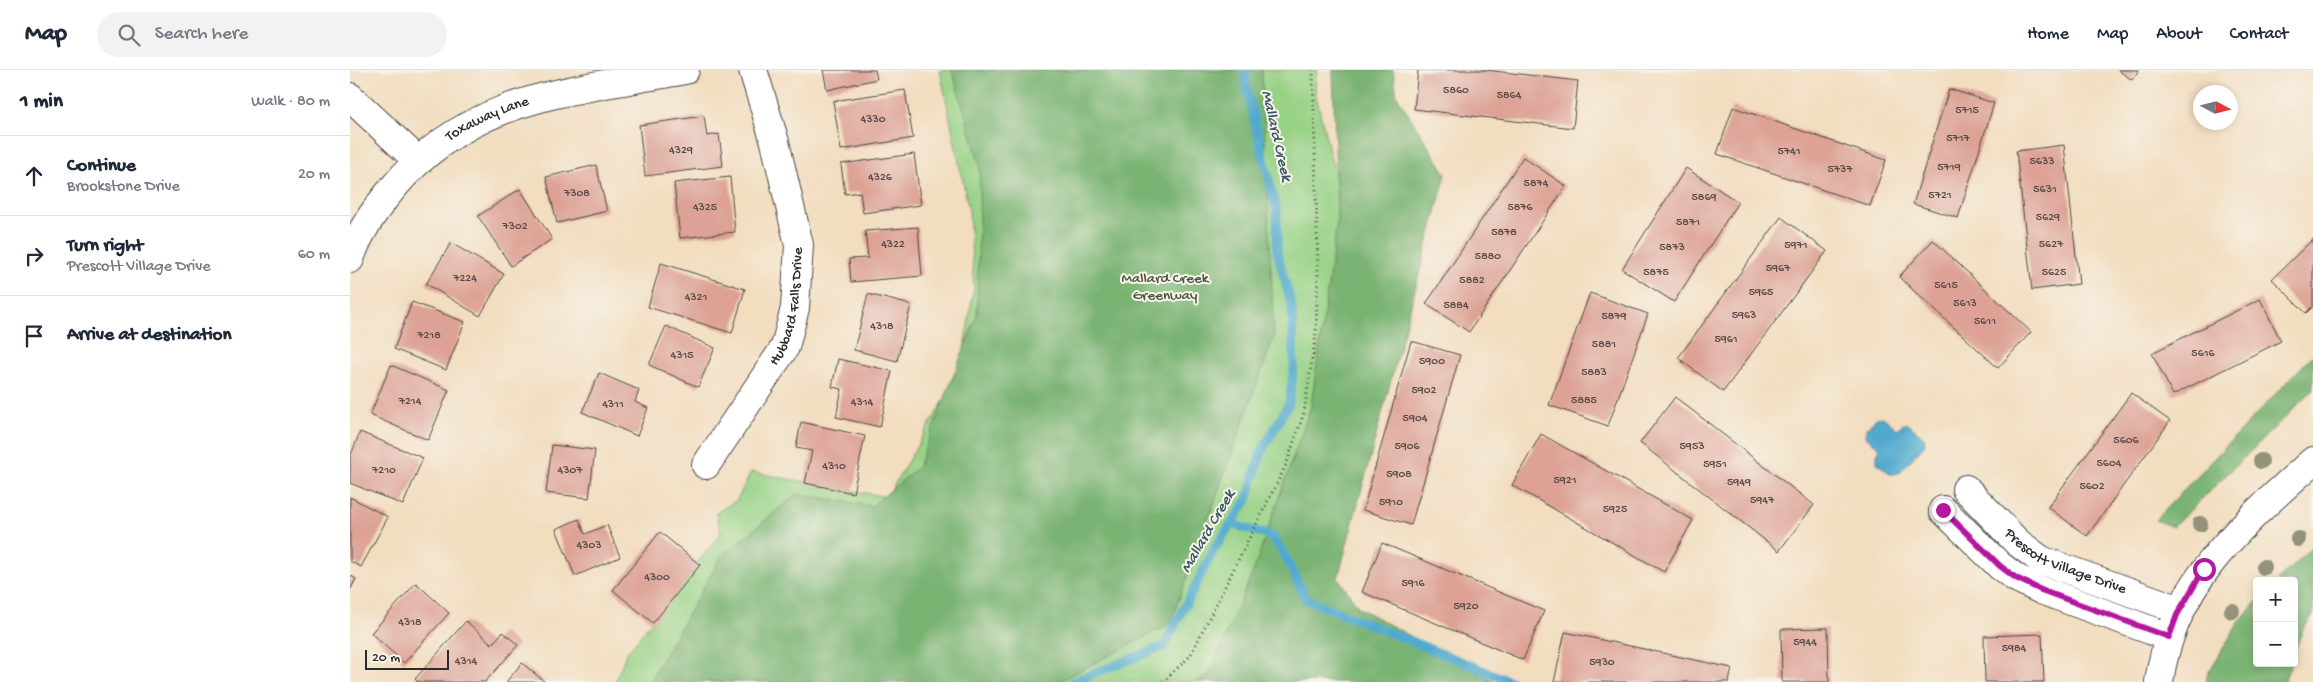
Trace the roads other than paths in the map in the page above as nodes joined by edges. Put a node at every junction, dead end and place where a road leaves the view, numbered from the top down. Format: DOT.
graph roads {
  1 [pos="685,70"];
  2 [pos="753,70"];
  3 [pos="350,97"];
  4 [pos="417,160"];
  5 [pos="350,260"];
  6 [pos="2313,461"];
  7 [pos="706,465"];
  8 [pos="1966,489"];
  9 [pos="1943,510"];
  10 [pos="2180,610"];
  11 [pos="2169,637"];
  12 [pos="2159,682"];
  1 -- 4 [label="street, Toxaway Lane"];
  2 -- 7 [label="street, Hubbard Falls Drive"];
  3 -- 4 [label="street"];
  4 -- 5 [label="street, Toxaway Lane"];
  6 -- 10 [label="street"];
  8 -- 10 [label="street, Prescott Village Drive"];
  9 -- 11 [label="street, Prescott Village Drive"];
  10 -- 11 [label="street"];
  11 -- 12 [label="street"];
}
